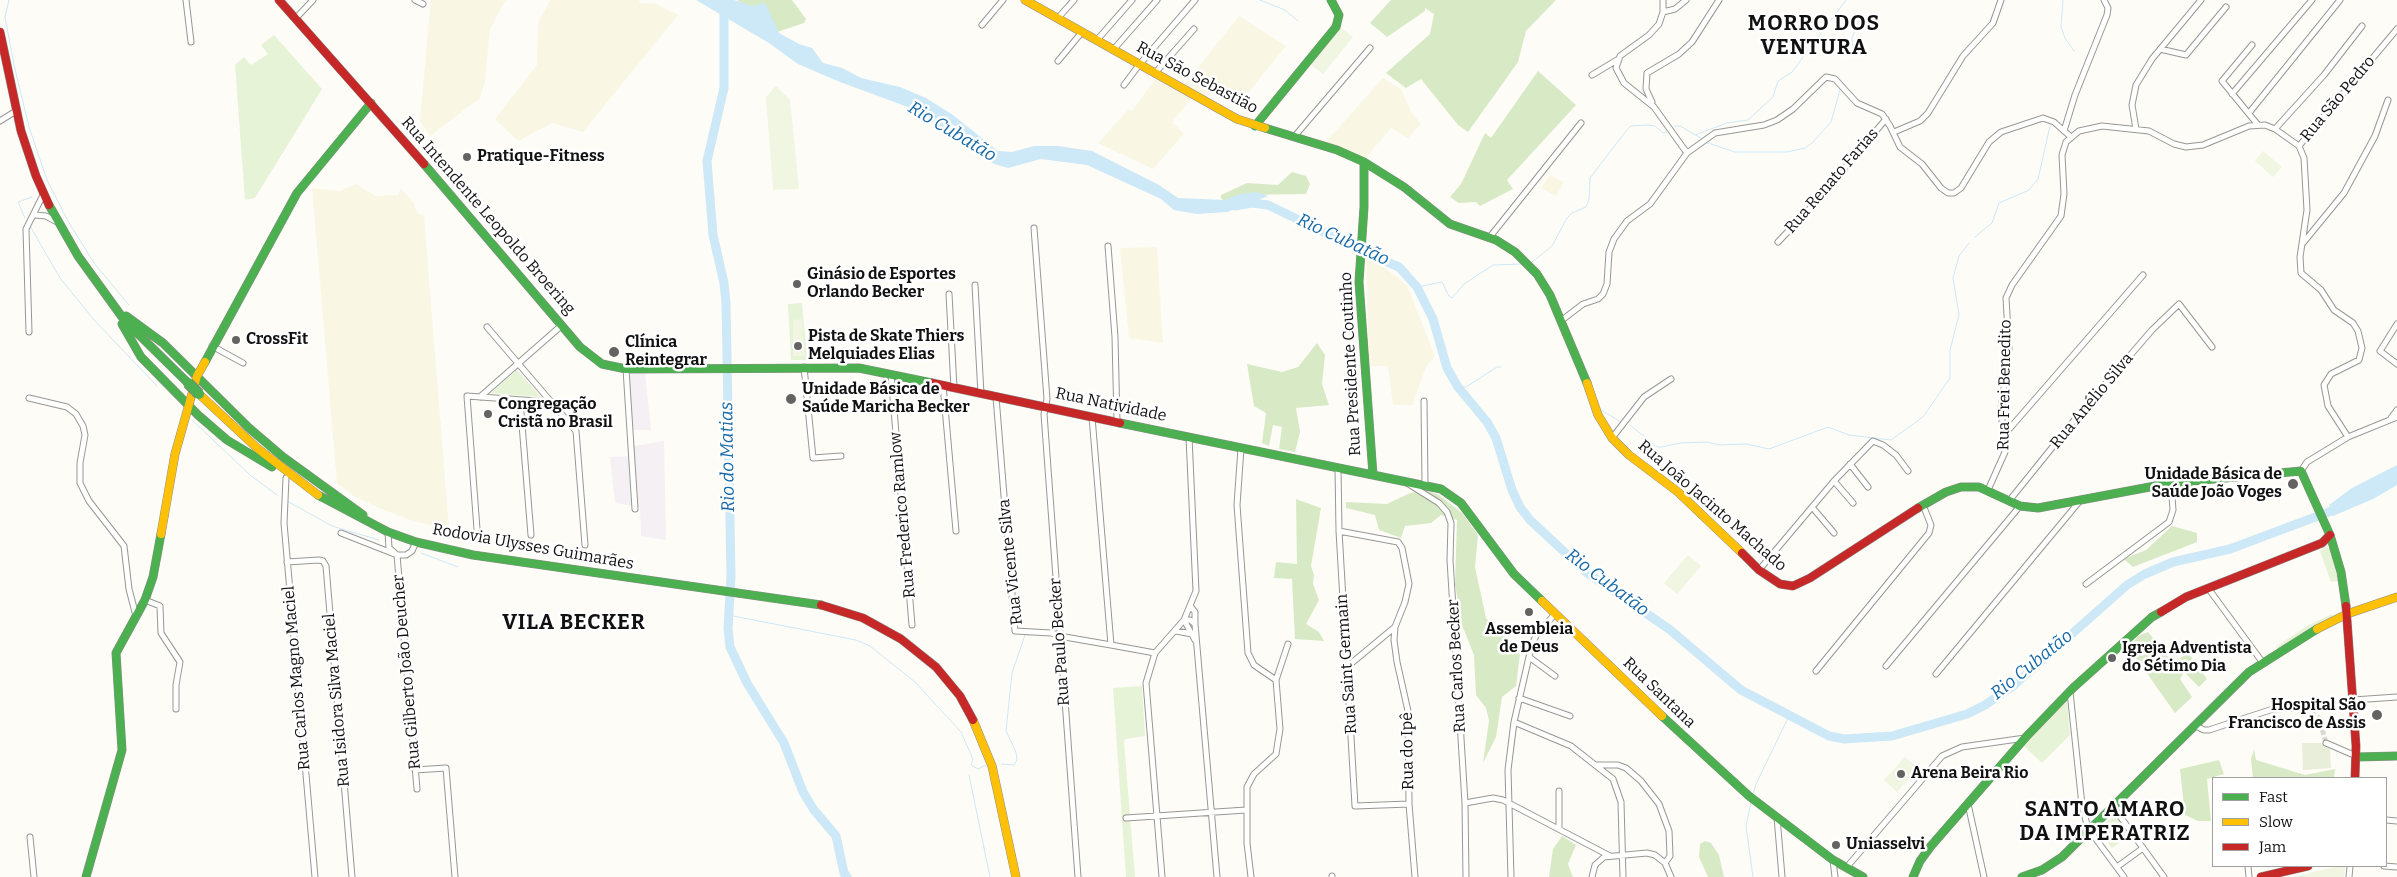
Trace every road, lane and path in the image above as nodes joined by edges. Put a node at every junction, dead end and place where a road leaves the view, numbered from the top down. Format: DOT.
graph roads {
  1 [pos="186,0"];
  2 [pos="279,0"];
  3 [pos="314,0"];
  4 [pos="415,0"];
  5 [pos="1003,0"];
  6 [pos="1024,0"];
  7 [pos="1074,0"];
  8 [pos="1132,0"];
  9 [pos="1157,0"];
  10 [pos="1195,0"];
  11 [pos="1331,0"];
  12 [pos="1663,0"];
  13 [pos="1686,0"];
  14 [pos="1719,0"];
  15 [pos="2001,0"];
  16 [pos="2104,0"];
  17 [pos="2192,0"];
  18 [pos="2312,0"];
  19 [pos="2340,0"];
  20 [pos="2199,2"];
  21 [pos="423,4"];
  22 [pos="2226,7"];
  23 [pos="1663,12"];
  24 [pos="296,18"];
  25 [pos="1058,18"];
  26 [pos="982,25"];
  27 [pos="2362,26"];
  28 [pos="1194,29"];
  29 [pos="2397,29"];
  30 [pos="0,32"];
  31 [pos="1082,32"];
  32 [pos="1097,40"];
  33 [pos="190,42"];
  34 [pos="2252,45"];
  35 [pos="1370,48"];
  36 [pos="2160,49"];
  37 [pos="1113,50"];
  38 [pos="1617,59"];
  39 [pos="1058,61"];
  40 [pos="1139,64"];
  41 [pos="1155,73"];
  42 [pos="1592,75"];
  43 [pos="1124,85"];
  44 [pos="2232,94"];
  45 [pos="2388,100"];
  46 [pos="371,103"];
  47 [pos="1654,107"];
  48 [pos="16,111"];
  49 [pos="2249,113"];
  50 [pos="1886,119"];
  51 [pos="0,121"];
  52 [pos="1581,124"];
  53 [pos="2258,125"];
  54 [pos="1255,126"];
  55 [pos="2136,129"];
  56 [pos="2275,129"];
  57 [pos="2064,131"];
  58 [pos="1894,132"];
  59 [pos="1294,137"];
  60 [pos="2071,137"];
  61 [pos="2299,146"];
  62 [pos="1687,153"];
  63 [pos="1364,162"];
  64 [pos="44,194"];
  65 [pos="35,215"];
  66 [pos="57,222"];
  67 [pos="1034,228"];
  68 [pos="1489,238"];
  69 [pos="1778,242"];
  70 [pos="2303,244"];
  71 [pos="1108,246"];
  72 [pos="2143,275"];
  73 [pos="97,283"];
  74 [pos="975,285"];
  75 [pos="949,294"];
  76 [pos="117,310"];
  77 [pos="1562,320"];
  78 [pos="2397,324"];
  79 [pos="562,325"];
  80 [pos="487,327"];
  81 [pos="29,332"];
  82 [pos="212,346"];
  83 [pos="2212,347"];
  84 [pos="243,363"];
  85 [pos="518,364"];
  86 [pos="2397,364"];
  87 [pos="804,367"];
  88 [pos="748,368"];
  89 [pos="626,370"];
  90 [pos="891,374"];
  91 [pos="196,376"];
  92 [pos="1671,379"];
  93 [pos="943,385"];
  94 [pos="954,388"];
  95 [pos="981,394"];
  96 [pos="480,397"];
  97 [pos="996,397"];
  98 [pos="29,398"];
  99 [pos="520,400"];
  100 [pos="1424,401"];
  101 [pos="551,402"];
  102 [pos="188,404"];
  103 [pos="1045,407"];
  104 [pos="2397,410"];
  105 [pos="1092,417"];
  106 [pos="2394,418"];
  107 [pos="1117,422"];
  108 [pos="2004,435"];
  109 [pos="2348,436"];
  110 [pos="1189,437"];
  111 [pos="1612,438"];
  112 [pos="1241,448"];
  113 [pos="841,456"];
  114 [pos="1850,464"];
  115 [pos="1338,468"];
  116 [pos="1908,471"];
  117 [pos="2301,472"];
  118 [pos="1373,475"];
  119 [pos="286,478"];
  120 [pos="1403,480"];
  121 [pos="1834,480"];
  122 [pos="2171,483"];
  123 [pos="1425,484"];
  124 [pos="1868,487"];
  125 [pos="1988,490"];
  126 [pos="326,501"];
  127 [pos="2009,501"];
  128 [pos="2079,502"];
  129 [pos="1460,503"];
  130 [pos="1853,504"];
  131 [pos="1923,506"];
  132 [pos="2020,506"];
  133 [pos="1812,507"];
  134 [pos="635,509"];
  135 [pos="477,529"];
  136 [pos="386,530"];
  137 [pos="956,531"];
  138 [pos="1339,531"];
  139 [pos="342,533"];
  140 [pos="1834,533"];
  141 [pos="531,535"];
  142 [pos="2331,537"];
  143 [pos="416,542"];
  144 [pos="586,545"];
  145 [pos="397,555"];
  146 [pos="287,562"];
  147 [pos="1759,570"];
  148 [pos="2086,584"];
  149 [pos="2208,588"];
  150 [pos="2397,597"];
  151 [pos="145,600"];
  152 [pos="1191,606"];
  153 [pos="1555,614"];
  154 [pos="2347,614"];
  155 [pos="136,616"];
  156 [pos="1184,620"];
  157 [pos="1195,624"];
  158 [pos="912,625"];
  159 [pos="1395,627"];
  160 [pos="1176,631"];
  161 [pos="1192,634"];
  162 [pos="1059,635"];
  163 [pos="1196,643"];
  164 [pos="1288,644"];
  165 [pos="1111,645"];
  166 [pos="1155,653"];
  167 [pos="1529,657"];
  168 [pos="2263,663"];
  169 [pos="1348,666"];
  170 [pos="1886,666"];
  171 [pos="1816,671"];
  172 [pos="1936,674"];
  173 [pos="1555,676"];
  174 [pos="1276,680"];
  175 [pos="2070,692"];
  176 [pos="2397,697"];
  177 [pos="1519,698"];
  178 [pos="2353,700"];
  179 [pos="176,709"];
  180 [pos="2311,712"];
  181 [pos="1570,716"];
  182 [pos="1514,722"];
  183 [pos="2196,726"];
  184 [pos="2025,738"];
  185 [pos="2004,741"];
  186 [pos="2326,743"];
  187 [pos="2016,749"];
  188 [pos="2397,756"];
  189 [pos="2357,757"];
  190 [pos="1595,764"];
  191 [pos="415,770"];
  192 [pos="2356,777"];
  193 [pos="417,789"];
  194 [pos="1559,790"];
  195 [pos="1509,802"];
  196 [pos="1465,803"];
  197 [pos="1409,804"];
  198 [pos="1968,804"];
  199 [pos="2114,808"];
  200 [pos="1246,810"];
  201 [pos="1211,812"];
  202 [pos="1156,816"];
  203 [pos="1777,817"];
  204 [pos="1126,818"];
  205 [pos="1560,829"];
  206 [pos="2090,831"];
  207 [pos="30,837"];
  208 [pos="2143,848"];
  209 [pos="1610,856"];
  210 [pos="1624,856"];
  211 [pos="1833,860"];
  212 [pos="1665,863"];
  213 [pos="2117,867"];
  214 [pos="2293,867"];
  215 [pos="1846,868"];
  216 [pos="34,877"];
  217 [pos="86,877"];
  218 [pos="315,877"];
  219 [pos="352,877"];
  220 [pos="455,877"];
  221 [pos="1016,877"];
  222 [pos="1078,877"];
  223 [pos="1162,877"];
  224 [pos="1217,877"];
  225 [pos="1251,877"];
  226 [pos="1415,877"];
  227 [pos="1466,877"];
  228 [pos="1511,877"];
  229 [pos="1592,877"];
  230 [pos="1623,877"];
  231 [pos="1671,877"];
  232 [pos="1782,877"];
  233 [pos="1835,877"];
  234 [pos="1863,877"];
  235 [pos="1913,877"];
  236 [pos="1984,877"];
  237 [pos="2022,877"];
  238 [pos="2124,877"];
  239 [pos="2164,877"];
  240 [pos="2261,877"];
  1 -- 33 [label="street"];
  2 -- 24 [label="main road, Rua Intendente Leopoldo Broering"];
  3 -- 24 [label="street"];
  4 -- 21 [label="street"];
  5 -- 26 [label="street"];
  6 -- 25 [label="main road, Rua São Sebastião"];
  7 -- 25 [label="street"];
  8 -- 32 [label="street"];
  9 -- 37 [label="street"];
  10 -- 40 [label="street"];
  11 -- 54 [label="main road"];
  12 -- 23 [label="street"];
  13 -- 23 [label="street"];
  14 -- 47 [label="street"];
  15 -- 58 [label="street"];
  16 -- 57 [label="street"];
  17 -- 20 [label="street"];
  18 -- 44 [label="street"];
  19 -- 49 [label="street"];
  20 -- 36 [label="street"];
  22 -- 36 [label="street"];
  23 -- 38 [label="street"];
  24 -- 46 [label="main road, Rua Intendente Leopoldo Broering"];
  25 -- 31 [label="main road, Rua São Sebastião"];
  27 -- 56 [label="street"];
  28 -- 41 [label="street"];
  29 -- 61 [label="street, Rua São Pedro"];
  30 -- 48 [label="main road, Rodovia Ulysses Guimarães"];
  31 -- 32 [label="main road, Rua São Sebastião"];
  31 -- 39 [label="street"];
  32 -- 37 [label="main road, Rua São Sebastião"];
  34 -- 44 [label="street"];
  35 -- 59 [label="street"];
  36 -- 55 [label="street"];
  37 -- 40 [label="main road, Rua São Sebastião"];
  38 -- 42 [label="street"];
  38 -- 47 [label="street"];
  40 -- 41 [label="main road, Rua São Sebastião"];
  40 -- 43 [label="street"];
  41 -- 54 [label="main road, Rua São Sebastião"];
  44 -- 49 [label="street"];
  45 -- 70 [label="street"];
  46 -- 79 [label="main road, Rua Intendente Leopoldo Broering"];
  46 -- 82 [label="main road"];
  47 -- 62 [label="street"];
  48 -- 51 [label="street"];
  48 -- 64 [label="main road, Rodovia Ulysses Guimarães"];
  49 -- 53 [label="street"];
  50 -- 58 [label="street"];
  50 -- 62 [label="street"];
  50 -- 69 [label="street, Rua Renato Farias"];
  52 -- 68 [label="street"];
  53 -- 55 [label="street"];
  53 -- 56 [label="street"];
  54 -- 59 [label="main road, Rua São Sebastião"];
  55 -- 60 [label="street"];
  56 -- 61 [label="street"];
  57 -- 58 [label="street"];
  57 -- 60 [label="street"];
  59 -- 63 [label="main road, Rua São Sebastião"];
  60 -- 108 [label="street, Rua Frei Benedito"];
  61 -- 70 [label="street"];
  62 -- 77 [label="street"];
  63 -- 68 [label="main road, Rua João Jacinto Machado"];
  63 -- 118 [label="main road, Rua Presidente Coutinho"];
  64 -- 65 [label="street"];
  64 -- 66 [label="main road, Rodovia Ulysses Guimarães"];
  65 -- 66 [label="street"];
  65 -- 81 [label="street"];
  66 -- 73 [label="main road, Rodovia Ulysses Guimarães"];
  67 -- 103 [label="street, Rua Paulo Becker"];
  68 -- 77 [label="main road, Rua João Jacinto Machado"];
  70 -- 109 [label="street"];
  71 -- 107 [label="street"];
  72 -- 108 [label="street"];
  73 -- 76 [label="main road, Rodovia Ulysses Guimarães"];
  73 -- 102 [label="main road"];
  74 -- 95 [label="street"];
  75 -- 94 [label="street"];
  76 -- 91 [label="main road"];
  76 -- 126 [label="main road, Rodovia Ulysses Guimarães, bridge"];
  77 -- 111 [label="main road, Rua João Jacinto Machado"];
  78 -- 86 [label="street"];
  79 -- 85 [label="street"];
  79 -- 89 [label="main road, Rua Intendente Leopoldo Broering"];
  80 -- 85 [label="street"];
  82 -- 84 [label="street"];
  82 -- 91 [label="main road"];
  83 -- 127 [label="street, Rua Anélio Silva"];
  85 -- 96 [label="street"];
  85 -- 101 [label="street"];
  87 -- 88 [label="main road, Rua Natividade"];
  87 -- 90 [label="main road, Rua Natividade"];
  87 -- 113 [label="street"];
  88 -- 89 [label="main road, Rua Intendente Leopoldo Broering"];
  89 -- 134 [label="street"];
  90 -- 93 [label="main road, Rua Natividade"];
  90 -- 158 [label="street, Rua Frederico Ramlow"];
  91 -- 102 [label="main road"];
  91 -- 136 [label="main road"];
  92 -- 111 [label="street"];
  93 -- 94 [label="main road, Rua Natividade"];
  93 -- 137 [label="street"];
  94 -- 95 [label="main road, Rua Natividade"];
  95 -- 97 [label="main road, Rua Natividade"];
  96 -- 99 [label="street"];
  96 -- 135 [label="street"];
  97 -- 103 [label="main road, Rua Natividade"];
  97 -- 162 [label="street, Rua Vicente Silva"];
  98 -- 155 [label="street"];
  99 -- 101 [label="street"];
  99 -- 141 [label="street"];
  100 -- 123 [label="street"];
  101 -- 144 [label="street"];
  102 -- 119 [label="main road"];
  102 -- 151 [label="main road"];
  103 -- 105 [label="main road, Rua Natividade"];
  103 -- 162 [label="street, Rua Paulo Becker"];
  104 -- 106 [label="street"];
  105 -- 107 [label="main road, Rua Natividade"];
  105 -- 165 [label="street"];
  106 -- 109 [label="street"];
  107 -- 110 [label="main road, Rua Natividade"];
  108 -- 125 [label="street, Rua Frei Benedito"];
  109 -- 117 [label="street"];
  110 -- 112 [label="main road, Rua Natividade"];
  110 -- 152 [label="street"];
  111 -- 147 [label="main road, Rua João Jacinto Machado"];
  112 -- 115 [label="main road, Rua Natividade"];
  112 -- 174 [label="street"];
  114 -- 116 [label="street"];
  114 -- 121 [label="street"];
  114 -- 124 [label="street"];
  115 -- 118 [label="main road, Rua Natividade"];
  115 -- 138 [label="street, Rua Saint Germain"];
  117 -- 122 [label="main road, Rua João Jacinto Machado"];
  117 -- 142 [label="main road"];
  118 -- 120 [label="main road, Rua Natividade"];
  119 -- 126 [label="main road"];
  119 -- 146 [label="street, Rua Carlos Magno Maciel"];
  120 -- 123 [label="main road, Rua Natividade"];
  120 -- 196 [label="street, Rua Carlos Becker"];
  121 -- 130 [label="street"];
  121 -- 133 [label="street"];
  122 -- 128 [label="main road, Rua João Jacinto Machado"];
  122 -- 148 [label="street"];
  123 -- 129 [label="main road, Rua Natividade"];
  125 -- 127 [label="main road, Rua João Jacinto Machado"];
  125 -- 131 [label="main road, Rua João Jacinto Machado"];
  126 -- 136 [label="main road, Rodovia Ulysses Guimarães"];
  127 -- 132 [label="main road, Rua João Jacinto Machado"];
  128 -- 132 [label="main road, Rua João Jacinto Machado"];
  128 -- 172 [label="street"];
  129 -- 153 [label="main road, Rua Santana"];
  131 -- 147 [label="main road, Rua João Jacinto Machado"];
  131 -- 171 [label="street"];
  132 -- 170 [label="street"];
  133 -- 140 [label="street"];
  133 -- 147 [label="street"];
  136 -- 143 [label="main road, Rodovia Ulysses Guimarães"];
  136 -- 145 [label="street, Rua Gilberto João Deucher"];
  138 -- 159 [label="street"];
  138 -- 169 [label="street, Rua Saint Germain"];
  139 -- 145 [label="street"];
  142 -- 149 [label="main road"];
  142 -- 154 [label="main road"];
  143 -- 145 [label="street"];
  143 -- 221 [label="main road, Rodovia Ulysses Guimarães"];
  145 -- 191 [label="street, Rua Gilberto João Deucher"];
  146 -- 218 [label="street, Rua Carlos Magno Maciel"];
  146 -- 219 [label="street, Rua Isidora Silva Maciel"];
  149 -- 168 [label="street"];
  149 -- 175 [label="main road"];
  150 -- 154 [label="main road"];
  151 -- 155 [label="main road"];
  151 -- 179 [label="street"];
  152 -- 156 [label="street"];
  152 -- 157 [label="street"];
  153 -- 167 [label="street"];
  153 -- 203 [label="main road, Rua Santana"];
  154 -- 168 [label="main road"];
  154 -- 178 [label="main road"];
  155 -- 217 [label="main road"];
  156 -- 157 [label="street"];
  156 -- 160 [label="street"];
  156 -- 161 [label="street"];
  157 -- 163 [label="street"];
  159 -- 169 [label="street"];
  159 -- 197 [label="street, Rua do Ipê"];
  160 -- 161 [label="street"];
  160 -- 166 [label="street"];
  161 -- 163 [label="street"];
  162 -- 165 [label="street, Rua Vicente Silva"];
  162 -- 222 [label="street, Rua Paulo Becker"];
  163 -- 201 [label="street"];
  164 -- 174 [label="street"];
  165 -- 166 [label="street, Rua Vicente Silva"];
  166 -- 202 [label="street"];
  167 -- 173 [label="street"];
  167 -- 177 [label="street"];
  168 -- 183 [label="main road"];
  169 -- 197 [label="street, Rua Saint Germain"];
  174 -- 200 [label="street"];
  175 -- 184 [label="main road"];
  175 -- 206 [label="street"];
  176 -- 178 [label="street"];
  177 -- 181 [label="street"];
  177 -- 182 [label="street"];
  178 -- 189 [label="main road"];
  180 -- 183 [label="street"];
  182 -- 190 [label="street"];
  182 -- 195 [label="street"];
  183 -- 199 [label="main road"];
  184 -- 185 [label="street"];
  184 -- 187 [label="main road"];
  185 -- 187 [label="street"];
  185 -- 215 [label="street"];
  186 -- 189 [label="street"];
  187 -- 198 [label="main road"];
  188 -- 189 [label="main road"];
  189 -- 192 [label="main road"];
  190 -- 210 [label="street"];
  190 -- 212 [label="street"];
  191 -- 193 [label="street, Rua Gilberto João Deucher"];
  191 -- 220 [label="street"];
  194 -- 205 [label="street"];
  195 -- 196 [label="street"];
  195 -- 205 [label="street"];
  195 -- 228 [label="street"];
  196 -- 227 [label="street, Rua Carlos Becker"];
  197 -- 226 [label="street, Rua do Ipê"];
  198 -- 235 [label="main road"];
  198 -- 236 [label="street"];
  199 -- 206 [label="main road"];
  199 -- 208 [label="street"];
  200 -- 201 [label="street"];
  200 -- 225 [label="street"];
  201 -- 202 [label="street"];
  201 -- 224 [label="street"];
  202 -- 204 [label="street"];
  202 -- 223 [label="street"];
  203 -- 211 [label="main road, Rua Santana"];
  203 -- 232 [label="street"];
  205 -- 209 [label="street"];
  206 -- 213 [label="street"];
  206 -- 237 [label="main road"];
  207 -- 216 [label="street"];
  208 -- 213 [label="street"];
  208 -- 239 [label="street"];
  209 -- 210 [label="street"];
  209 -- 229 [label="street"];
  210 -- 212 [label="street"];
  210 -- 230 [label="street"];
  211 -- 215 [label="main road, Rua Santana"];
  211 -- 233 [label="street"];
  212 -- 231 [label="street"];
  213 -- 238 [label="street"];
  214 -- 240 [label="main road"];
  215 -- 234 [label="main road, Rua Santana"];
}
